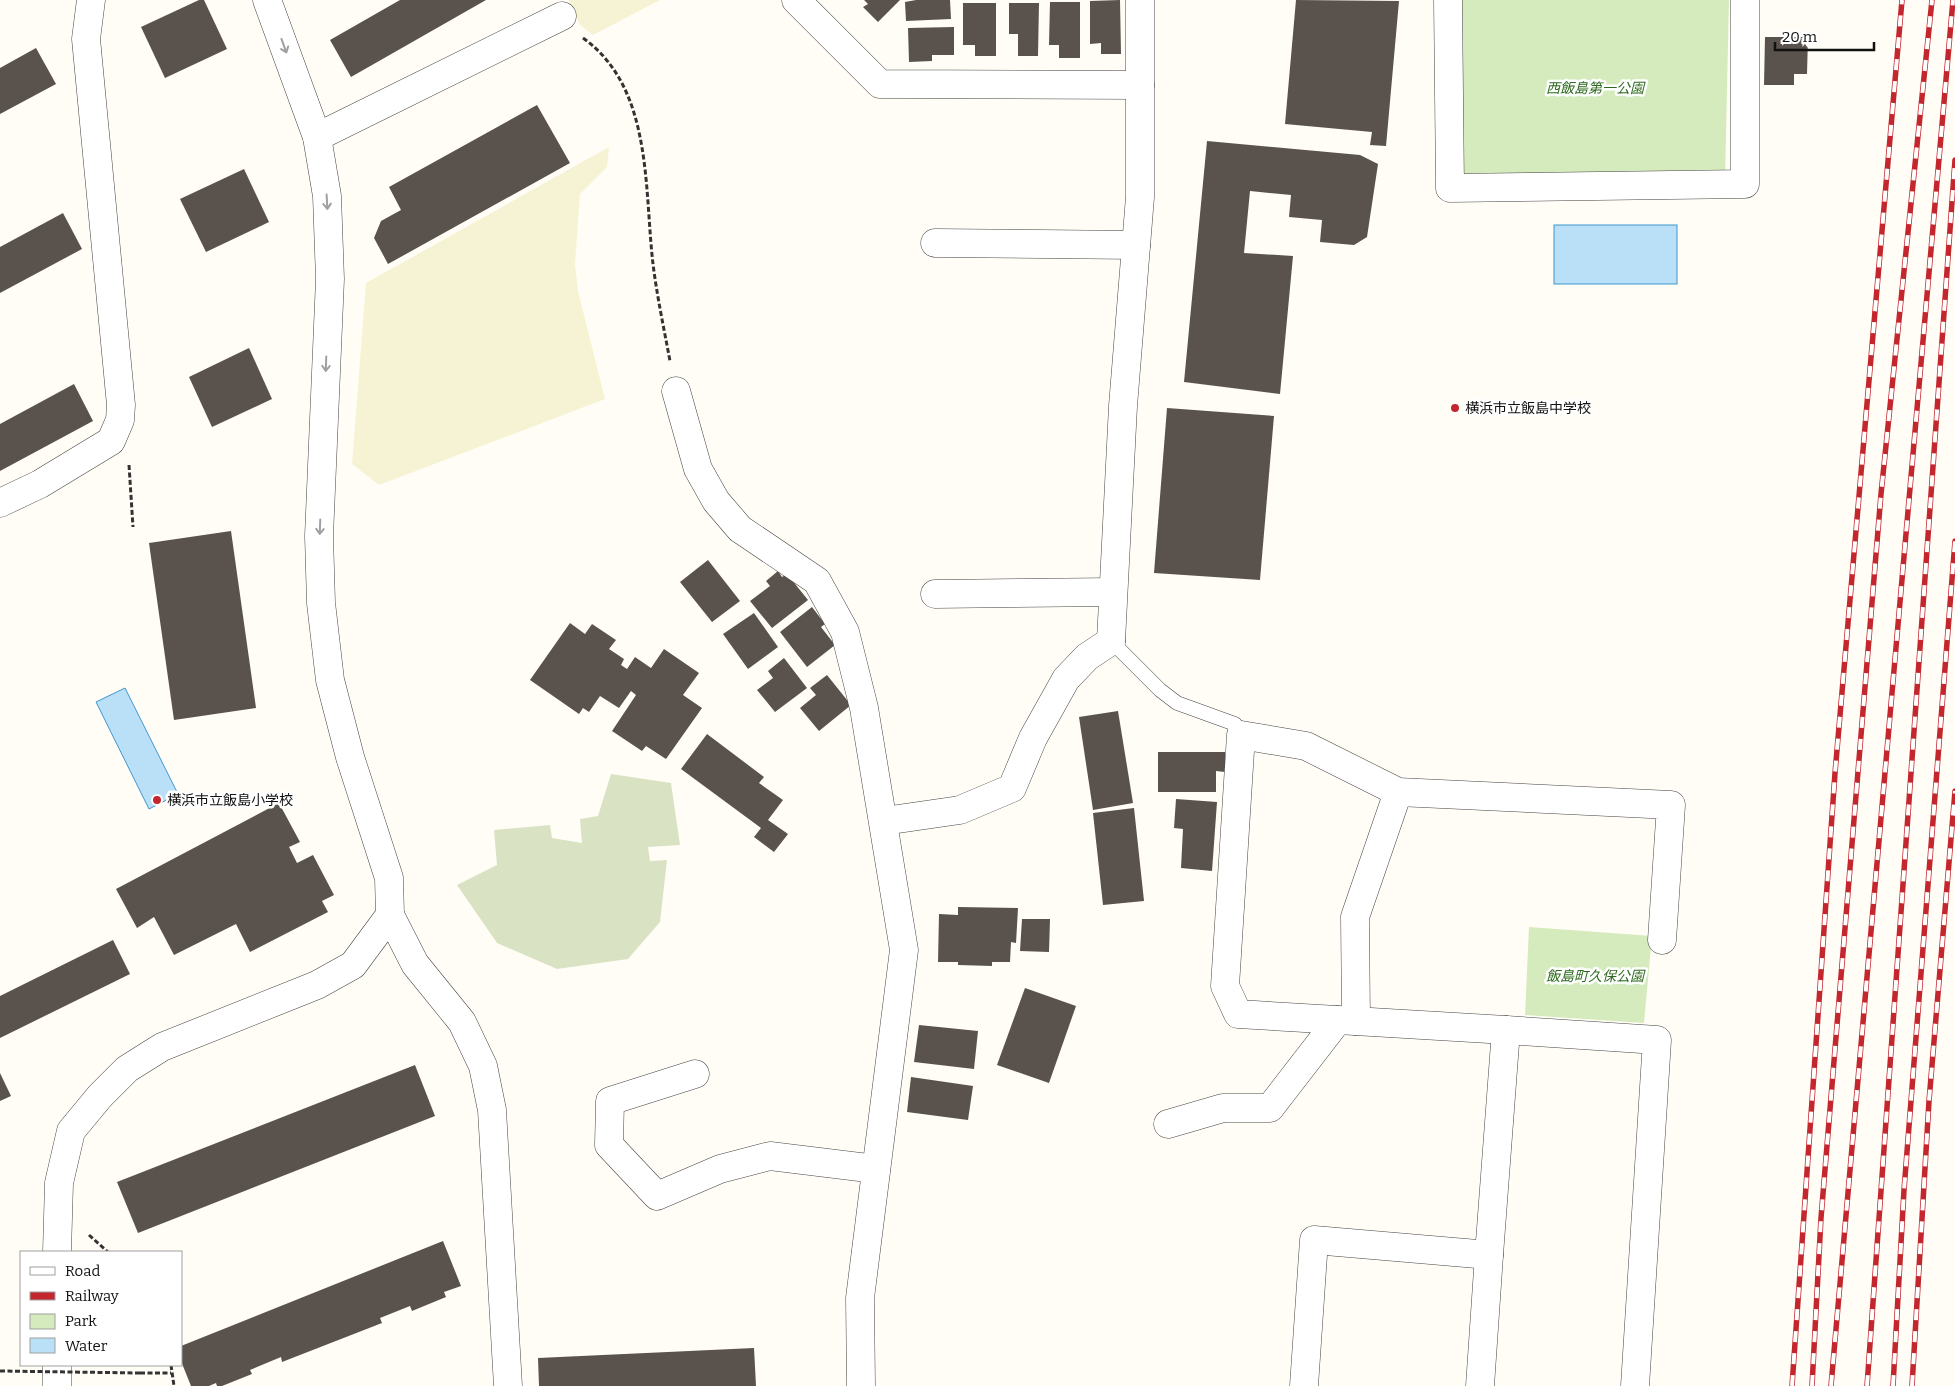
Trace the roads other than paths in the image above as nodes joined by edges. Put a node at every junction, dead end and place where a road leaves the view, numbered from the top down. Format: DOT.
graph roads {
  1 [pos="91,0"];
  2 [pos="268,0"];
  3 [pos="796,0"];
  4 [pos="1140,0"];
  5 [pos="1448,0"];
  6 [pos="1745,0"];
  7 [pos="562,16"];
  8 [pos="1140,85"];
  9 [pos="317,137"];
  10 [pos="935,243"];
  11 [pos="1136,245"];
  12 [pos="676,391"];
  13 [pos="0,503"];
  14 [pos="1114,592"];
  15 [pos="935,594"];
  16 [pos="1111,642"];
  17 [pos="1241,735"];
  18 [pos="1398,792"];
  19 [pos="884,821"];
  20 [pos="390,915"];
  21 [pos="1662,940"];
  22 [pos="1347,1020"];
  23 [pos="1506,1030"];
  24 [pos="695,1074"];
  25 [pos="1168,1124"];
  26 [pos="876,1169"];
  27 [pos="58,1251"];
  28 [pos="1489,1256"];
  29 [pos="58,1366"];
  30 [pos="58,1386"];
  31 [pos="508,1386"];
  32 [pos="861,1386"];
  33 [pos="1304,1386"];
  34 [pos="1480,1386"];
  35 [pos="1635,1386"];
  1 -- 13 [label="street"];
  2 -- 9 [label="street, one-way"];
  3 -- 8 [label="street"];
  4 -- 8 [label="street"];
  5 -- 6 [label="street"];
  7 -- 9 [label="street"];
  8 -- 11 [label="street"];
  9 -- 20 [label="street, one-way"];
  10 -- 11 [label="street"];
  11 -- 14 [label="street"];
  12 -- 19 [label="street"];
  14 -- 15 [label="street"];
  14 -- 16 [label="street"];
  16 -- 17 [label="lane"];
  16 -- 19 [label="street"];
  17 -- 18 [label="street"];
  17 -- 22 [label="street"];
  18 -- 21 [label="street"];
  18 -- 22 [label="street"];
  19 -- 26 [label="street"];
  20 -- 27 [label="street"];
  20 -- 31 [label="street"];
  22 -- 23 [label="street"];
  22 -- 25 [label="street"];
  23 -- 28 [label="street"];
  23 -- 35 [label="street"];
  24 -- 26 [label="street"];
  26 -- 32 [label="street"];
  28 -- 33 [label="street"];
  28 -- 34 [label="street"];
  29 -- 30 [label="street"];
}
